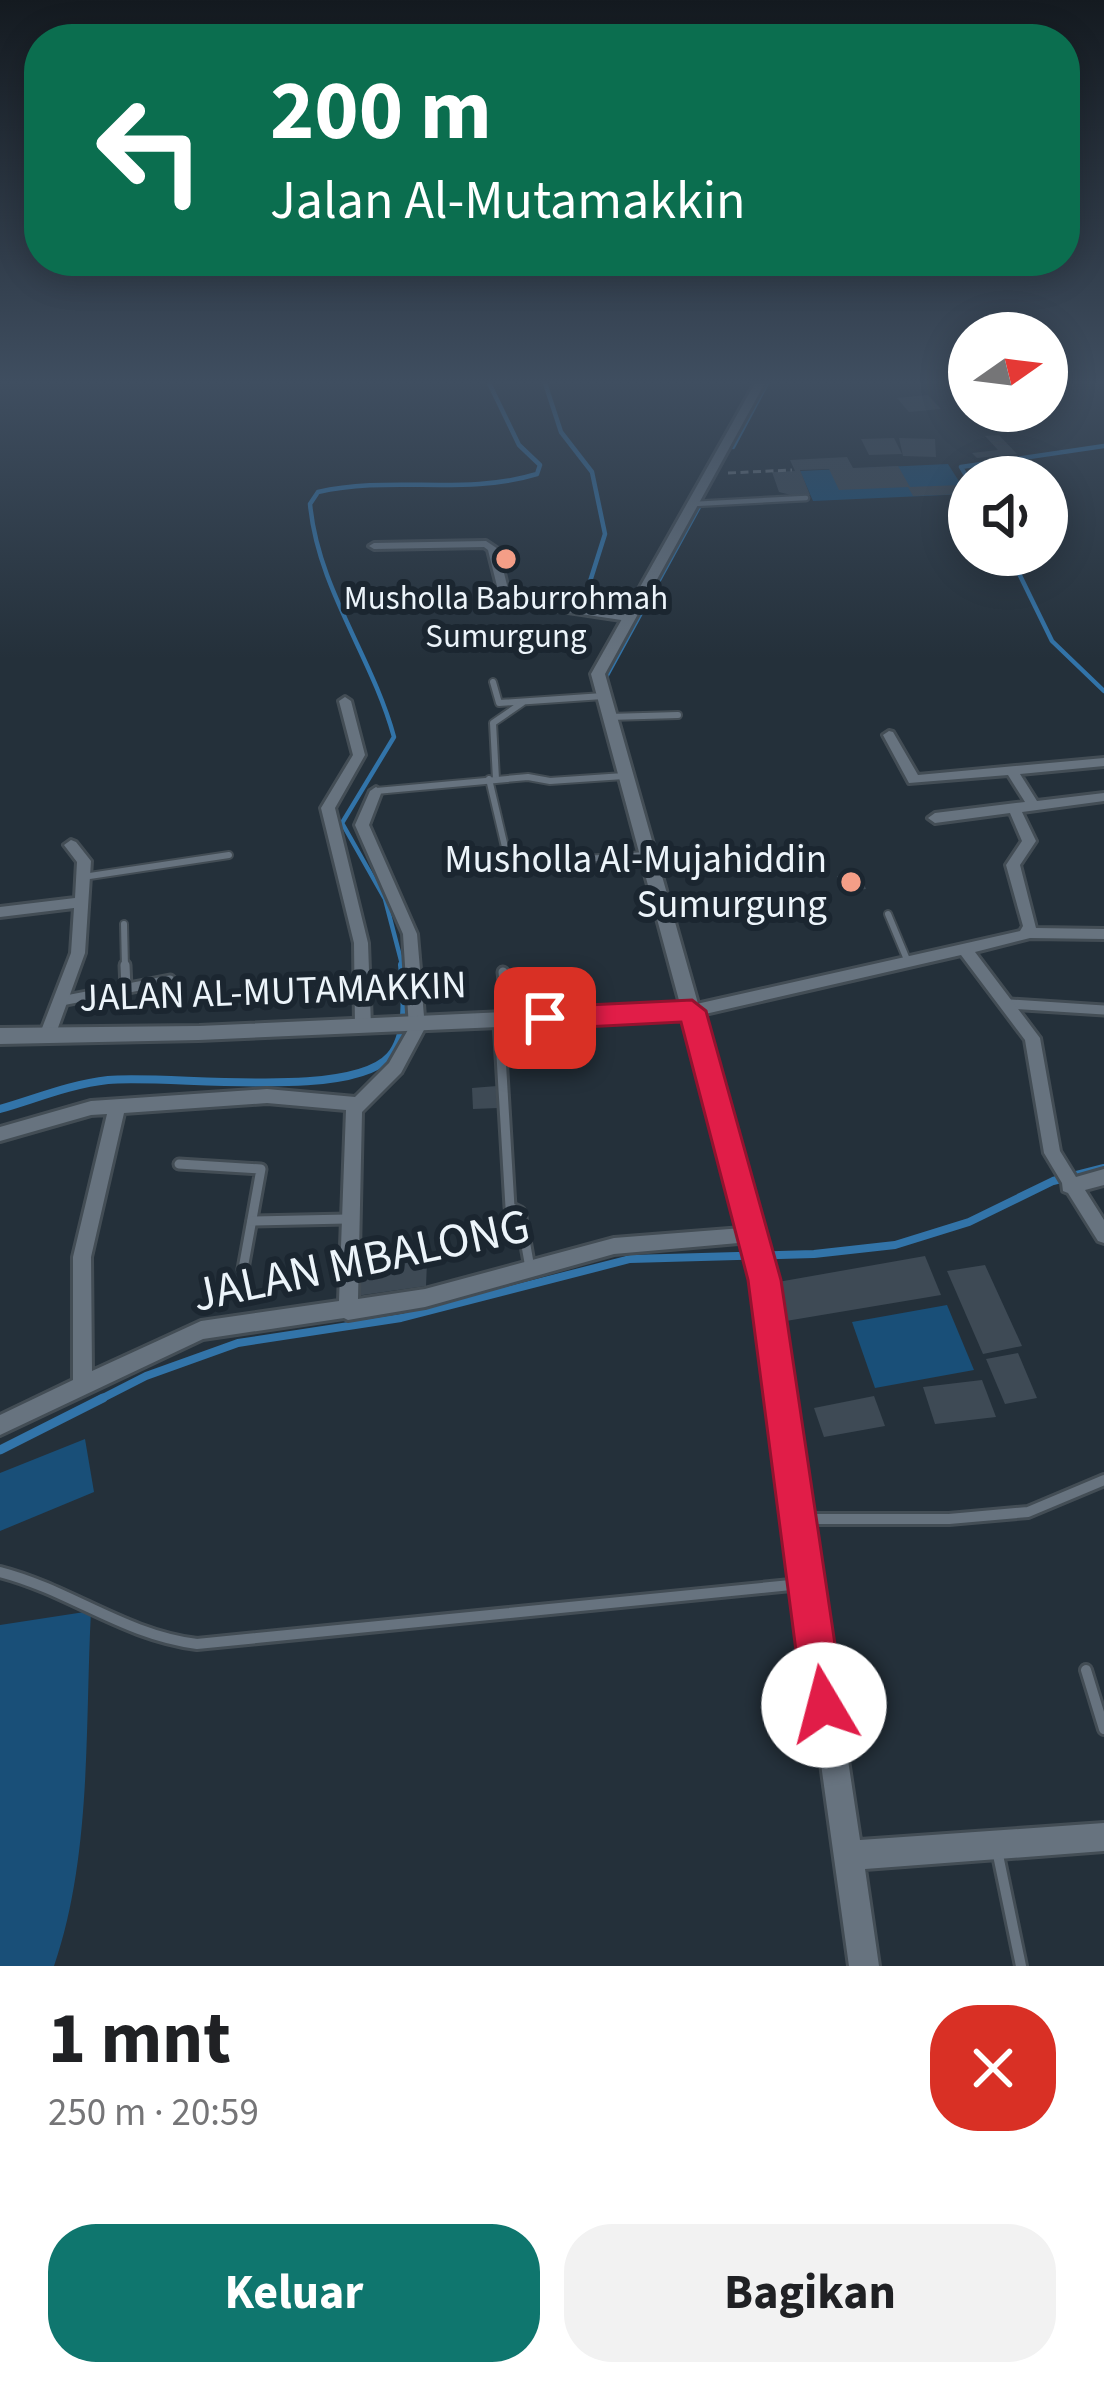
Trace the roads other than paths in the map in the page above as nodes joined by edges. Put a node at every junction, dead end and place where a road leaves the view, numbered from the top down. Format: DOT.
graph roads {
  1 [pos="709,475"];
  2 [pos="806,498"];
  3 [pos="693,504"];
  4 [pos="374,546"];
  5 [pos="628,618"];
  6 [pos="493,682"];
  7 [pos="603,696"];
  8 [pos="345,701"];
  9 [pos="523,702"];
  10 [pos="678,715"];
  11 [pos="609,718"];
  12 [pos="890,735"];
  13 [pos="1104,762"];
  14 [pos="1012,771"];
  15 [pos="626,776"];
  16 [pos="492,779"];
  17 [pos="376,791"];
  18 [pos="1104,797"];
  19 [pos="1032,803"];
  20 [pos="1016,812"];
  21 [pos="935,818"];
  22 [pos="71,845"];
  23 [pos="229,855"];
  24 [pos="648,855"];
  25 [pos="83,877"];
  26 [pos="82,902"];
  27 [pos="727,909"];
  28 [pos="0,912"];
  29 [pos="664,914"];
  30 [pos="888,914"];
  31 [pos="124,924"];
  32 [pos="1029,933"];
  33 [pos="1104,934"];
  34 [pos="965,949"];
  35 [pos="908,962"];
  36 [pos="503,972"];
  37 [pos="170,980"];
  38 [pos="126,988"];
  39 [pos="61,1001"];
  40 [pos="1004,1004"];
  41 [pos="1104,1010"];
  42 [pos="692,1011"];
  43 [pos="503,1020"];
  44 [pos="416,1024"];
  45 [pos="365,1026"];
  46 [pos="0,1036"];
  47 [pos="47,1036"];
  48 [pos="357,1104"];
  49 [pos="117,1106"];
  50 [pos="0,1134"];
  51 [pos="178,1164"];
  52 [pos="1104,1177"];
  53 [pos="1066,1180"];
  54 [pos="350,1220"];
  55 [pos="252,1221"];
  56 [pos="1104,1235"];
  57 [pos="758,1248"];
  58 [pos="243,1269"];
  59 [pos="531,1270"];
  60 [pos="348,1311"];
  61 [pos="82,1384"];
  62 [pos="0,1425"];
  63 [pos="1104,1480"];
  64 [pos="800,1519"];
  65 [pos="0,1572"];
  66 [pos="808,1584"];
  67 [pos="1086,1670"];
  68 [pos="1104,1729"];
  69 [pos="1104,1837"];
  70 [pos="996,1845"];
  71 [pos="847,1856"];
  72 [pos="864,1966"];
  73 [pos="1021,1966"];
  1 -- 3 [label="street"];
  2 -- 3 [label="lane"];
  3 -- 5 [label="street"];
  4 -- 5 [label="street"];
  5 -- 7 [label="street"];
  6 -- 9 [label="lane"];
  7 -- 9 [label="lane"];
  7 -- 11 [label="street"];
  8 -- 45 [label="street"];
  9 -- 16 [label="lane"];
  10 -- 11 [label="lane"];
  11 -- 15 [label="street"];
  12 -- 14 [label="street"];
  13 -- 14 [label="street"];
  14 -- 19 [label="street"];
  15 -- 16 [label="lane"];
  15 -- 24 [label="street"];
  16 -- 17 [label="lane"];
  16 -- 24 [label="lane"];
  17 -- 44 [label="street"];
  18 -- 19 [label="street"];
  19 -- 20 [label="street"];
  20 -- 21 [label="street"];
  20 -- 32 [label="street"];
  22 -- 25 [label="street"];
  23 -- 25 [label="lane"];
  24 -- 29 [label="street"];
  25 -- 26 [label="street"];
  26 -- 28 [label="street"];
  26 -- 39 [label="street"];
  27 -- 29 [label="lane"];
  29 -- 42 [label="street"];
  30 -- 35 [label="lane"];
  31 -- 38 [label="lane"];
  32 -- 33 [label="street"];
  32 -- 34 [label="street"];
  34 -- 35 [label="street"];
  34 -- 40 [label="street"];
  35 -- 42 [label="street"];
  36 -- 43 [label="lane"];
  37 -- 38 [label="lane"];
  38 -- 39 [label="lane"];
  39 -- 47 [label="street"];
  40 -- 41 [label="lane"];
  40 -- 53 [label="street"];
  42 -- 43 [label="street, JALAN AL-MUTAMAKKIN"];
  42 -- 57 [label="street"];
  43 -- 44 [label="street, JALAN AL-MUTAMAKKIN"];
  43 -- 59 [label="lane"];
  44 -- 45 [label="street, JALAN AL-MUTAMAKKIN"];
  44 -- 48 [label="street"];
  45 -- 47 [label="street, JALAN AL-MUTAMAKKIN"];
  46 -- 47 [label="street, JALAN AL-MUTAMAKKIN"];
  48 -- 49 [label="street"];
  48 -- 54 [label="street"];
  49 -- 50 [label="street"];
  49 -- 61 [label="street"];
  51 -- 55 [label="lane"];
  52 -- 53 [label="street"];
  53 -- 56 [label="street"];
  54 -- 55 [label="lane"];
  54 -- 60 [label="street"];
  55 -- 58 [label="lane"];
  57 -- 59 [label="street, JALAN MBALONG"];
  57 -- 64 [label="street"];
  59 -- 60 [label="street, JALAN MBALONG"];
  60 -- 61 [label="street, JALAN MBALONG"];
  61 -- 62 [label="street, JALAN MBALONG"];
  63 -- 64 [label="lane"];
  64 -- 66 [label="street"];
  65 -- 66 [label="lane"];
  66 -- 71 [label="street"];
  67 -- 68 [label="lane"];
  69 -- 70 [label="street"];
  70 -- 71 [label="street"];
  70 -- 73 [label="lane"];
  71 -- 72 [label="street"];
}
